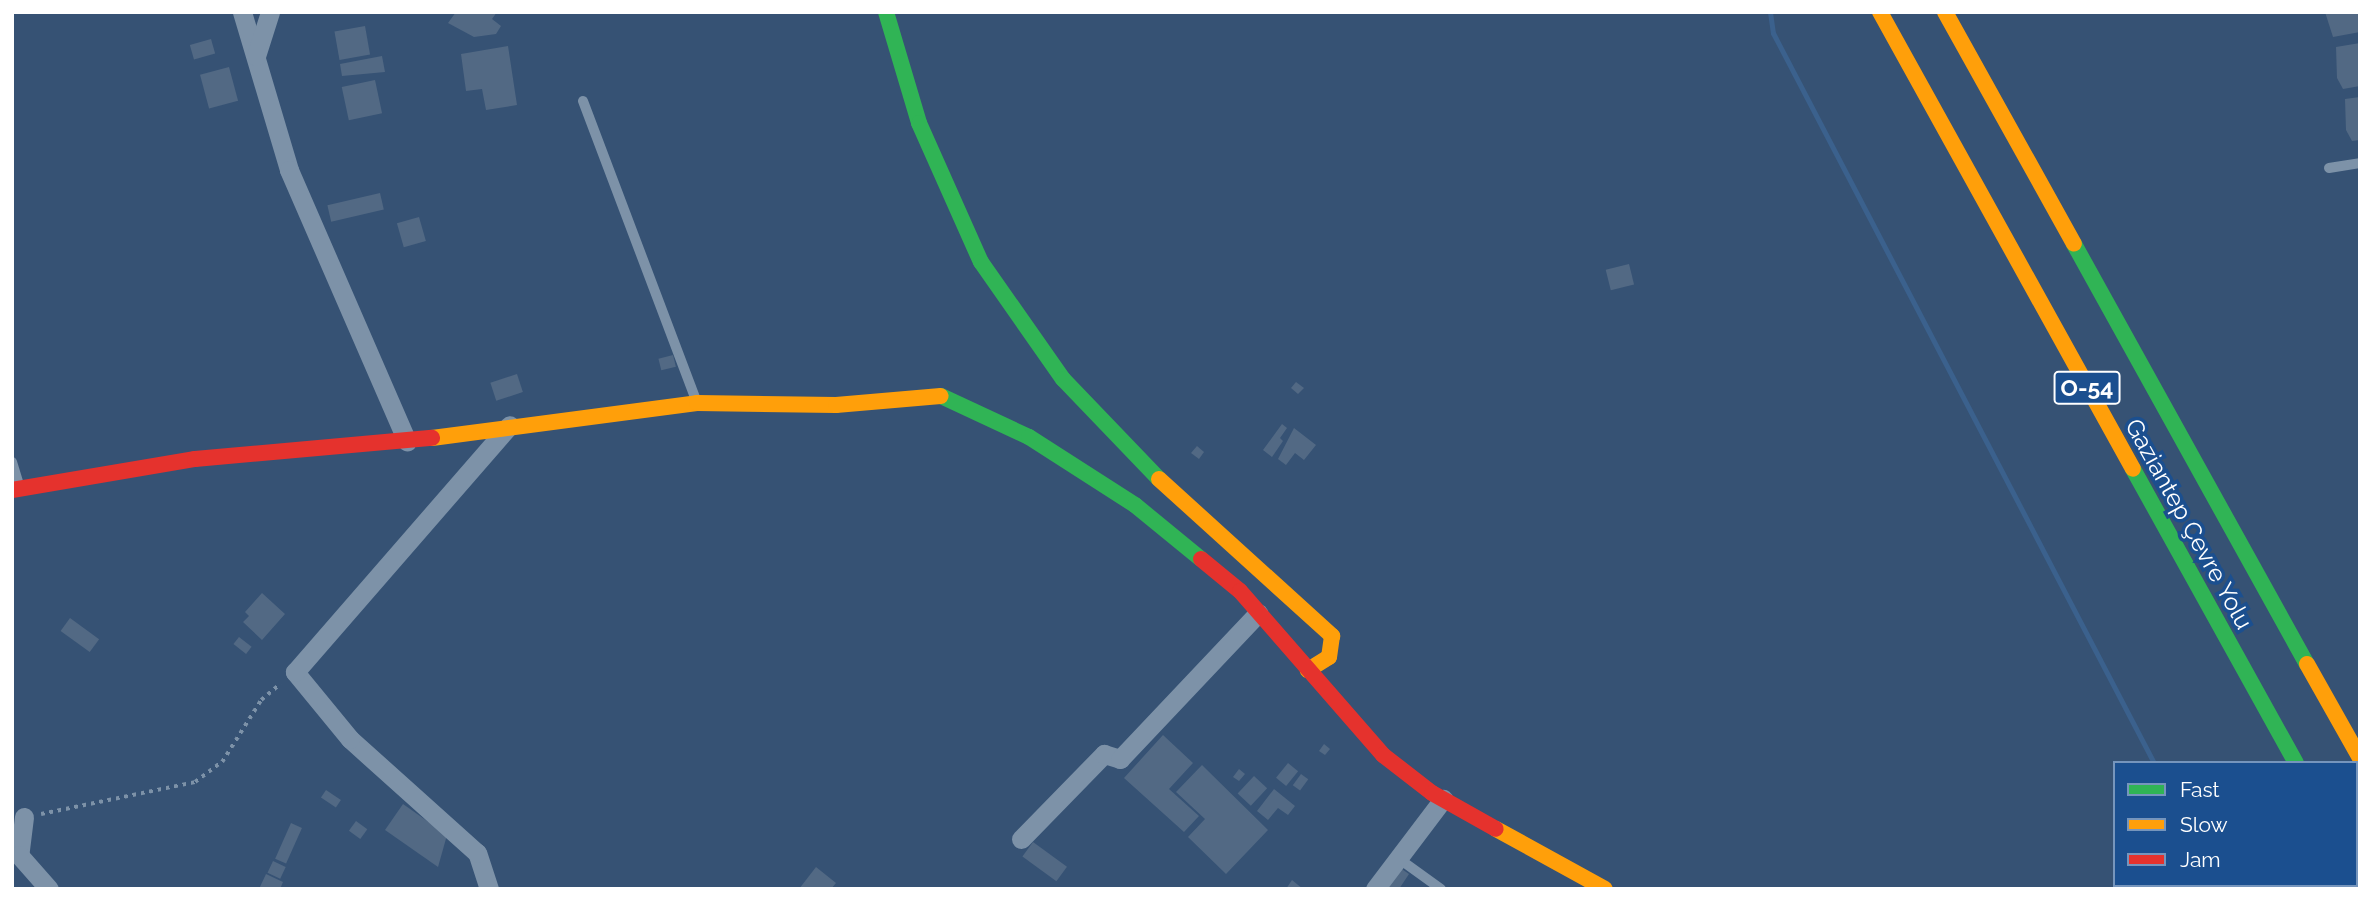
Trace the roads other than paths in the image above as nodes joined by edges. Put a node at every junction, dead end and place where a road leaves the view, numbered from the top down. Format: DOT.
graph roads {
  1 [pos="242,12"];
  2 [pos="270,12"];
  3 [pos="886,12"];
  4 [pos="1880,12"];
  5 [pos="1945,12"];
  6 [pos="256,56"];
  7 [pos="583,102"];
  8 [pos="2360,163"];
  9 [pos="2329,168"];
  10 [pos="697,403"];
  11 [pos="510,425"];
  12 [pos="407,441"];
  13 [pos="12,462"];
  14 [pos="16,489"];
  15 [pos="1258,612"];
  16 [pos="1308,670"];
  17 [pos="2360,758"];
  18 [pos="2295,761"];
  19 [pos="1443,799"];
  20 [pos="24,817"];
  21 [pos="1021,839"];
  22 [pos="1398,858"];
  23 [pos="48,889"];
  24 [pos="489,889"];
  25 [pos="1375,889"];
  26 [pos="1441,889"];
  27 [pos="1605,889"];
  1 -- 6 [label="street"];
  2 -- 6 [label="street"];
  3 -- 16 [label="main road"];
  4 -- 18 [label="main road, Gaziantep Çevre Yolu / O-54"];
  5 -- 17 [label="main road, Gaziantep Çevre Yolu / O-54"];
  6 -- 12 [label="street"];
  7 -- 10 [label="lane"];
  8 -- 9 [label="lane"];
  10 -- 11 [label="main road"];
  10 -- 15 [label="main road"];
  11 -- 12 [label="main road"];
  11 -- 24 [label="street"];
  12 -- 14 [label="main road"];
  13 -- 14 [label="lane"];
  15 -- 16 [label="main road"];
  15 -- 21 [label="street"];
  16 -- 19 [label="main road"];
  19 -- 22 [label="street"];
  19 -- 27 [label="main road"];
  20 -- 23 [label="street"];
  22 -- 25 [label="street"];
  22 -- 26 [label="lane"];
}
